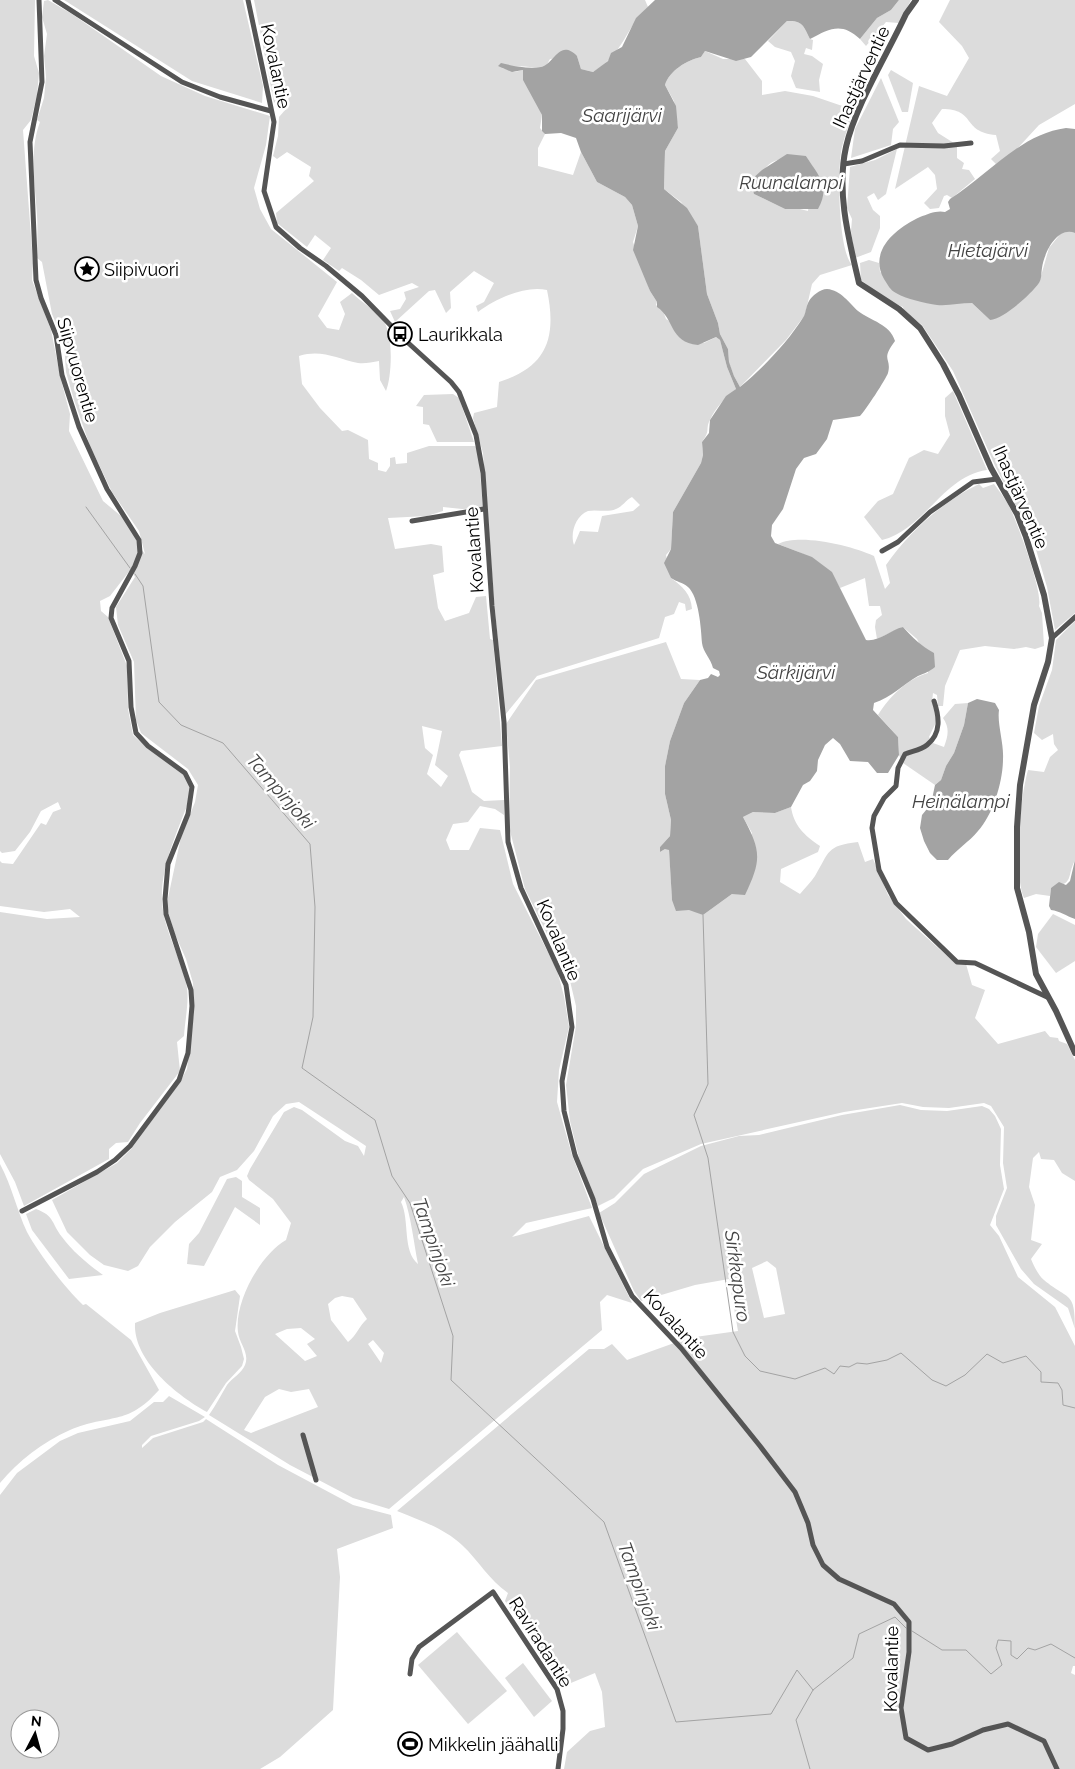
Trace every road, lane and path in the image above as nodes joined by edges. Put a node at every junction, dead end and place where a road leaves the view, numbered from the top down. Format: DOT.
graph roads {
  1 [pos="39,0"];
  2 [pos="55,0"];
  3 [pos="248,0"];
  4 [pos="916,0"];
  5 [pos="271,111"];
  6 [pos="971,143"];
  7 [pos="844,164"];
  8 [pos="998,479"];
  9 [pos="484,509"];
  10 [pos="412,521"];
  11 [pos="882,551"];
  12 [pos="1075,617"];
  13 [pos="1052,638"];
  14 [pos="934,700"];
  15 [pos="1047,997"];
  16 [pos="1075,1053"];
  17 [pos="22,1211"];
  18 [pos="303,1435"];
  19 [pos="316,1480"];
  20 [pos="410,1674"];
  21 [pos="558,1769"];
  22 [pos="1057,1769"];
  1 -- 17 [label="street, Siipvuorentie"];
  2 -- 5 [label="street"];
  3 -- 5 [label="street, Kovalantie"];
  4 -- 7 [label="street, Ihastjärventie"];
  5 -- 9 [label="street, Kovalantie"];
  6 -- 7 [label="street"];
  7 -- 8 [label="street, Ihastjärventie"];
  8 -- 11 [label="street"];
  8 -- 13 [label="street, Ihastjärventie"];
  9 -- 10 [label="street"];
  9 -- 22 [label="street, Kovalantie"];
  12 -- 13 [label="street"];
  13 -- 15 [label="street, Ihastjärventie"];
  14 -- 15 [label="street"];
  15 -- 16 [label="street, Ihastjärventie"];
  18 -- 19 [label="street"];
  20 -- 21 [label="street, Raviradantie"];
}
